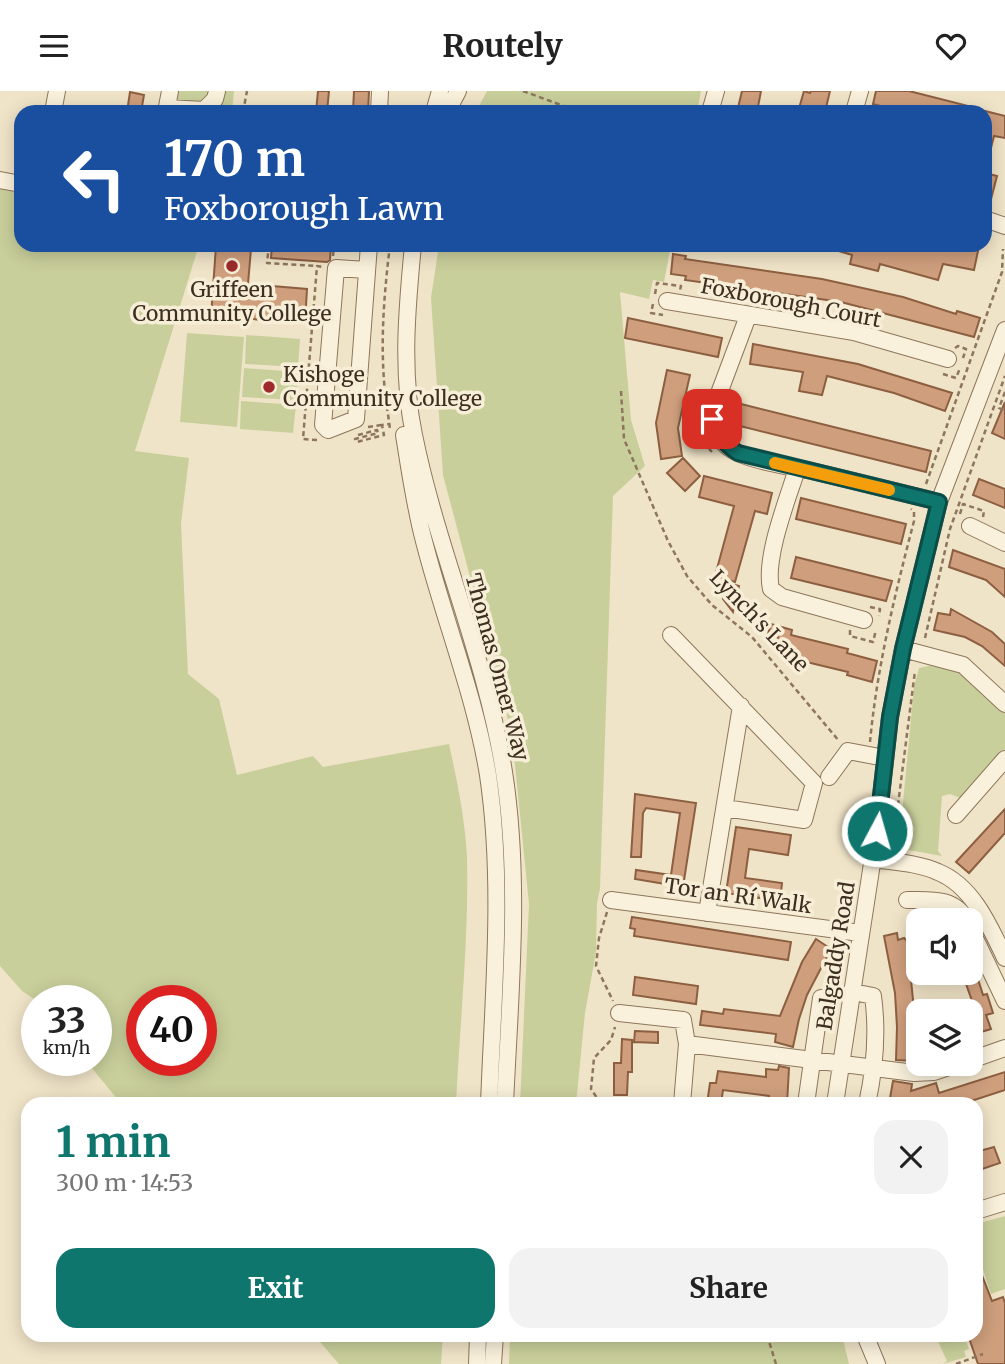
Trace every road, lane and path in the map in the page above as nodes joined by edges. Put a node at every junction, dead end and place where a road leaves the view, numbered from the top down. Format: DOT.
graph roads {
  1 [pos="523,91"];
  2 [pos="561,105"];
  3 [pos="1003,249"];
  4 [pos="268,252"];
  5 [pos="368,252"];
  6 [pos="389,252"];
  7 [pos="404,252"];
  8 [pos="413,252"];
  9 [pos="317,266"];
  10 [pos="367,270"];
  11 [pos="689,292"];
  12 [pos="668,309"];
  13 [pos="748,316"];
  14 [pos="1005,330"];
  15 [pos="946,360"];
  16 [pos="1005,376"];
  17 [pos="621,391"];
  18 [pos="1005,391"];
  19 [pos="729,402"];
  20 [pos="702,410"];
  21 [pos="1005,411"];
  22 [pos="382,425"];
  23 [pos="364,428"];
  24 [pos="391,436"];
  25 [pos="737,441"];
  26 [pos="719,455"];
  27 [pos="797,469"];
  28 [pos="919,485"];
  29 [pos="939,502"];
  30 [pos="903,505"];
  31 [pos="970,526"];
  32 [pos="1005,543"];
  33 [pos="860,617"];
  34 [pos="671,635"];
  35 [pos="925,638"];
  36 [pos="903,649"];
  37 [pos="915,671"];
  38 [pos="1005,704"];
  39 [pos="741,706"];
  40 [pos="848,751"];
  41 [pos="877,756"];
  42 [pos="1005,759"];
  43 [pos="829,777"];
  44 [pos="724,807"];
  45 [pos="956,815"];
  46 [pos="893,844"];
  47 [pos="873,859"];
  48 [pos="611,900"];
  49 [pos="907,900"];
  50 [pos="957,908"];
  51 [pos="708,913"];
  52 [pos="860,933"];
  53 [pos="983,955"];
  54 [pos="1005,958"];
  55 [pos="863,993"];
  56 [pos="821,998"];
  57 [pos="1005,1001"];
  58 [pos="619,1013"];
  59 [pos="687,1044"];
  60 [pos="1005,1048"];
  61 [pos="983,1056"];
  62 [pos="811,1062"];
  63 [pos="841,1064"];
  64 [pos="875,1068"];
  65 [pos="906,1072"];
  66 [pos="488,1097"];
  67 [pos="505,1097"];
  68 [pos="596,1097"];
  69 [pos="683,1097"];
  70 [pos="807,1097"];
  71 [pos="836,1097"];
  72 [pos="869,1097"];
  73 [pos="1005,1202"];
  74 [pos="983,1210"];
  75 [pos="478,1342"];
  76 [pos="495,1342"];
  77 [pos="769,1342"];
  78 [pos="867,1342"];
  79 [pos="983,1354"];
  80 [pos="477,1364"];
  81 [pos="493,1364"];
  82 [pos="776,1364"];
  83 [pos="877,1364"];
  84 [pos="956,1364"];
  1 -- 2 [label="path"];
  3 -- 28 [label="path"];
  4 -- 9 [label="path"];
  5 -- 10 [label="street"];
  6 -- 24 [label="path"];
  7 -- 66 [label="street, Thomas Omer Way"];
  8 -- 67 [label="street, Thomas Omer Way"];
  10 -- 10 [label="street"];
  11 -- 12 [label="path"];
  12 -- 13 [label="street, Foxborough Court"];
  13 -- 15 [label="street, Foxborough Court"];
  13 -- 27 [label="street"];
  14 -- 29 [label="street, Balgaddy Road"];
  15 -- 15 [label="path"];
  16 -- 35 [label="path"];
  17 -- 40 [label="path, Lynch's Lane"];
  18 -- 21 [label="path"];
  19 -- 25 [label="path"];
  20 -- 26 [label="path"];
  22 -- 23 [label="path"];
  27 -- 29 [label="street"];
  27 -- 33 [label="street"];
  29 -- 36 [label="street, Balgaddy Road"];
  30 -- 41 [label="path"];
  31 -- 32 [label="street"];
  33 -- 33 [label="path"];
  34 -- 39 [label="street"];
  36 -- 38 [label="street"];
  36 -- 41 [label="street, Balgaddy Road"];
  37 -- 46 [label="path"];
  39 -- 44 [label="street"];
  39 -- 44 [label="street"];
  40 -- 41 [label="street"];
  40 -- 43 [label="street"];
  41 -- 47 [label="street, Balgaddy Road"];
  42 -- 45 [label="street"];
  44 -- 51 [label="street"];
  47 -- 52 [label="street, Balgaddy Road"];
  47 -- 54 [label="street"];
  48 -- 51 [label="street, Tor an Rí Walk"];
  48 -- 58 [label="path"];
  49 -- 50 [label="street"];
  51 -- 52 [label="street, Tor an Rí Walk"];
  52 -- 63 [label="street, Balgaddy Road"];
  53 -- 57 [label="street"];
  55 -- 64 [label="street"];
  56 -- 62 [label="street"];
  58 -- 59 [label="street"];
  58 -- 68 [label="path"];
  59 -- 62 [label="street"];
  59 -- 69 [label="street"];
  60 -- 61 [label="street"];
  62 -- 63 [label="street"];
  62 -- 70 [label="street"];
  63 -- 64 [label="street"];
  63 -- 71 [label="street, Balgaddy Road"];
  64 -- 65 [label="street"];
  64 -- 72 [label="street"];
  73 -- 74 [label="street"];
  75 -- 80 [label="street"];
  76 -- 81 [label="street"];
  77 -- 82 [label="path"];
  78 -- 83 [label="street"];
  79 -- 84 [label="path"];
}
